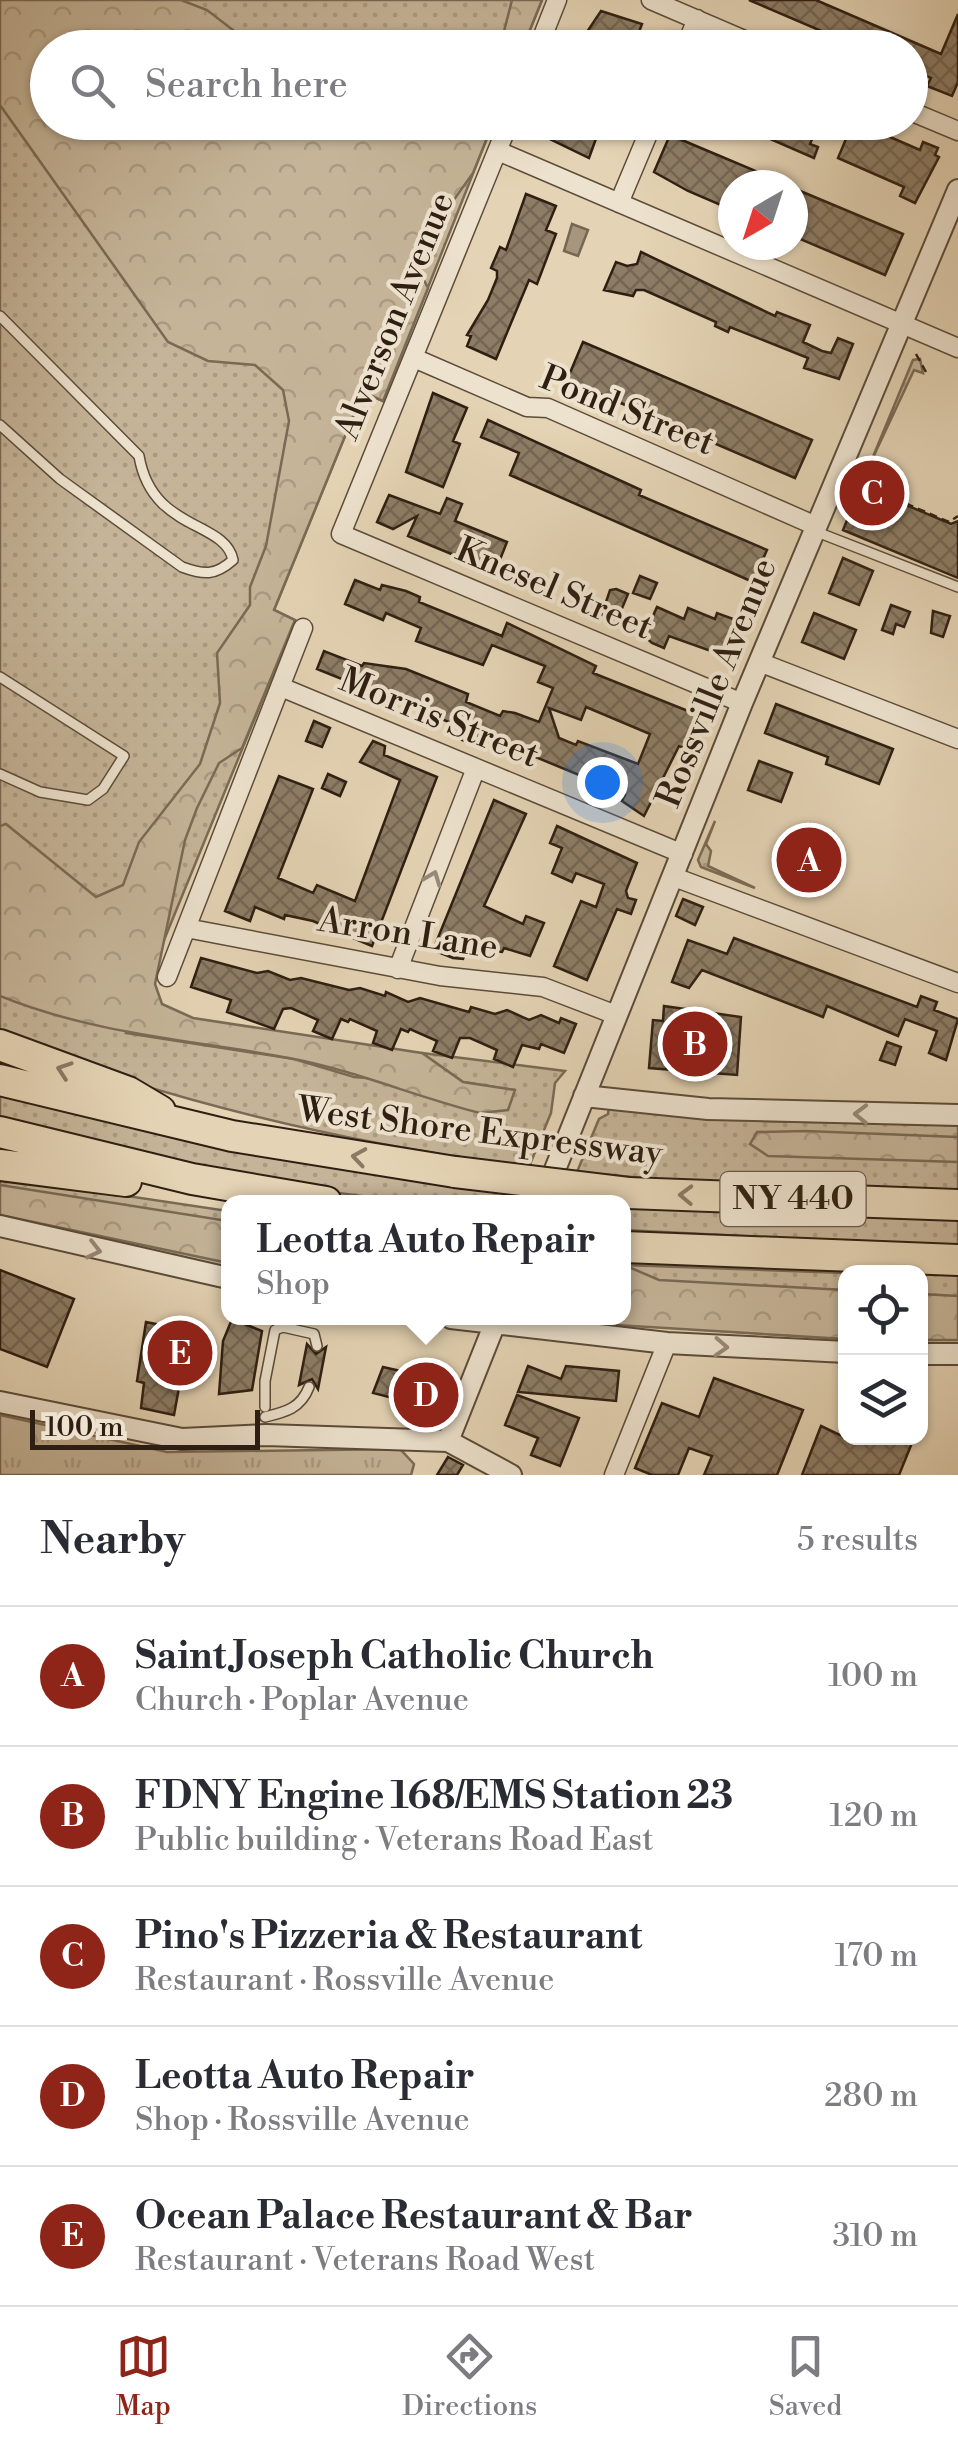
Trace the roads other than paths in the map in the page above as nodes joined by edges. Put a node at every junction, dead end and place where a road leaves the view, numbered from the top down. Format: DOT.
graph roads {
  1 [pos="557,0"];
  2 [pos="651,0"];
  3 [pos="697,20"];
  4 [pos="545,30"];
  5 [pos="693,30"];
  6 [pos="720,30"];
  7 [pos="928,118"];
  8 [pos="958,131"];
  9 [pos="502,140"];
  10 [pos="645,140"];
  11 [pos="498,151"];
  12 [pos="958,190"];
  13 [pos="618,202"];
  14 [pos="0,316"];
  15 [pos="901,324"];
  16 [pos="958,348"];
  17 [pos="414,358"];
  18 [pos="0,425"];
  19 [pos="815,528"];
  20 [pos="341,534"];
  21 [pos="958,587"];
  22 [pos="303,628"];
  23 [pos="759,662"];
  24 [pos="0,677"];
  25 [pos="280,688"];
  26 [pos="742,703"];
  27 [pos="958,738"];
  28 [pos="476,768"];
  29 [pos="0,774"];
  30 [pos="683,854"];
  31 [pos="674,877"];
  32 [pos="186,928"];
  33 [pos="398,969"];
  34 [pos="167,978"];
  35 [pos="958,982"];
  36 [pos="616,1015"];
  37 [pos="0,1045"];
  38 [pos="0,1080"];
  39 [pos="584,1096"];
  40 [pos="958,1115"];
  41 [pos="184,1125"];
  42 [pos="0,1132"];
  43 [pos="0,1165"];
  44 [pos="231,1195"];
  45 [pos="285,1195"];
  46 [pos="545,1195"];
  47 [pos="958,1206"];
  48 [pos="0,1226"];
  49 [pos="633,1248"];
  50 [pos="958,1260"];
  51 [pos="221,1276"];
  52 [pos="495,1325"];
  53 [pos="519,1325"];
  54 [pos="667,1344"];
  55 [pos="317,1346"];
  56 [pos="838,1352"];
  57 [pos="928,1354"];
  58 [pos="958,1354"];
  59 [pos="309,1387"];
  60 [pos="0,1402"];
  61 [pos="448,1440"];
  62 [pos="512,1475"];
  63 [pos="614,1475"];
  1 -- 4 [label="street"];
  2 -- 3 [label="street"];
  3 -- 5 [label="street"];
  3 -- 6 [label="street"];
  7 -- 8 [label="street"];
  9 -- 11 [label="street, Alverson Avenue"];
  10 -- 13 [label="street"];
  11 -- 13 [label="street"];
  11 -- 17 [label="street, Alverson Avenue"];
  12 -- 15 [label="street, Rossville Avenue"];
  13 -- 15 [label="street"];
  14 -- 18 [label="lane"];
  15 -- 16 [label="street"];
  15 -- 19 [label="street, Rossville Avenue"];
  17 -- 19 [label="street, Pond Street"];
  17 -- 20 [label="street, Alverson Avenue"];
  19 -- 21 [label="lane"];
  19 -- 23 [label="street, Rossville Avenue"];
  20 -- 26 [label="street, Knesel Street"];
  22 -- 25 [label="street"];
  23 -- 26 [label="street, Rossville Avenue"];
  23 -- 27 [label="street"];
  24 -- 29 [label="lane"];
  25 -- 28 [label="street, Morris Street"];
  25 -- 32 [label="street"];
  26 -- 30 [label="street, Rossville Avenue"];
  28 -- 30 [label="street, Morris Street"];
  33 -- 28 [label="street, one-way"];
  30 -- 31 [label="street, Rossville Avenue"];
  31 -- 35 [label="street"];
  31 -- 36 [label="street, Rossville Avenue"];
  32 -- 33 [label="street, Arron Lane"];
  32 -- 34 [label="street"];
  33 -- 36 [label="street, Arron Lane"];
  36 -- 39 [label="street, Rossville Avenue"];
  41 -- 37 [label="highway, one-way"];
  38 -- 41 [label="highway, West Shore Expressway / NY 440"];
  40 -- 39 [label="street, one-way"];
  39 -- 46 [label="street, Rossville Avenue"];
  47 -- 41 [label="highway, West Shore Expressway / NY 440, one-way, bridge"];
  42 -- 45 [label="highway"];
  43 -- 44 [label="highway"];
  48 -- 51 [label="street, one-way"];
  49 -- 50 [label="highway, NY 440"];
  52 -- 61 [label="street"];
  53 -- 54 [label="street"];
  54 -- 56 [label="street, one-way"];
  54 -- 63 [label="street"];
  55 -- 59 [label="lane"];
  57 -- 58 [label="street"];
  60 -- 61 [label="street"];
  61 -- 62 [label="street"];
}
